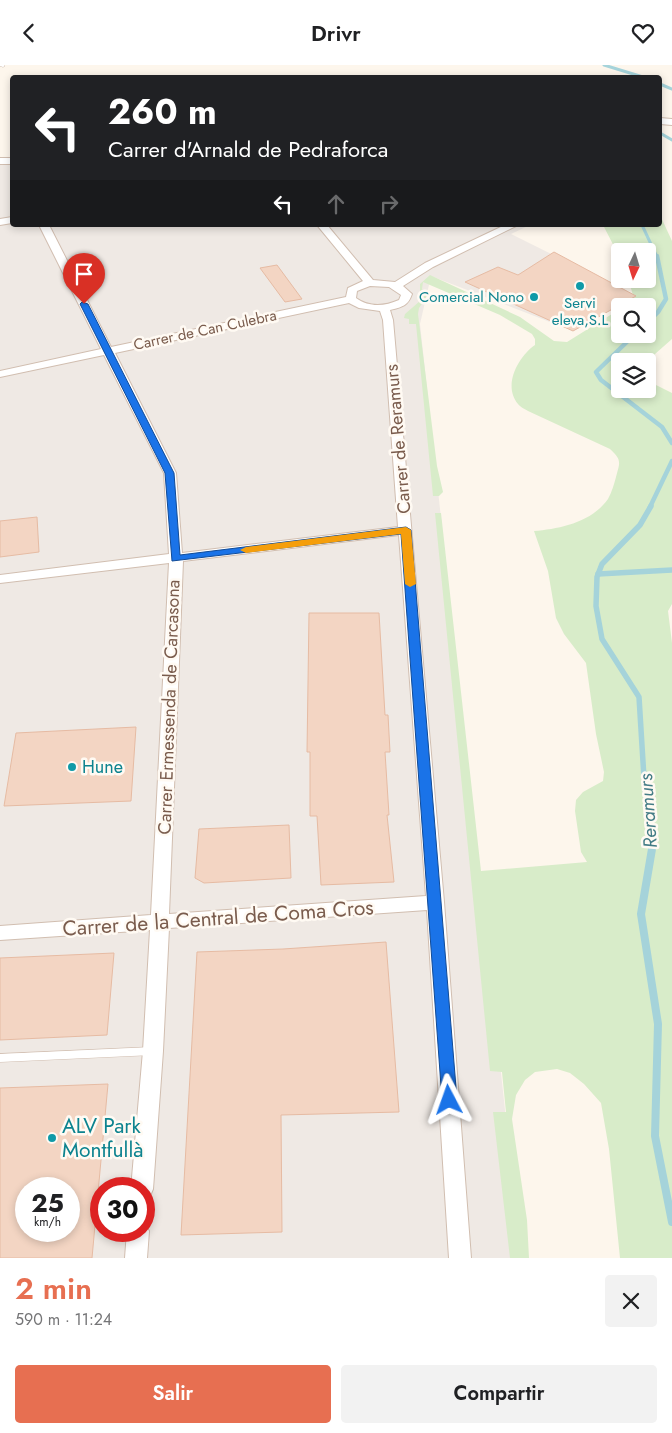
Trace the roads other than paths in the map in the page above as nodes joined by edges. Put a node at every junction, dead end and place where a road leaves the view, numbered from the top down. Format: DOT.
graph roads {
  1 [pos="45,227"];
  2 [pos="324,227"];
  3 [pos="509,227"];
  4 [pos="370,283"];
  5 [pos="397,285"];
  6 [pos="351,299"];
  7 [pos="384,308"];
  8 [pos="109,351"];
  9 [pos="0,374"];
  10 [pos="406,530"];
  11 [pos="176,558"];
  12 [pos="0,579"];
  13 [pos="436,902"];
  14 [pos="160,922"];
  15 [pos="0,933"];
  16 [pos="153,1051"];
  17 [pos="0,1058"];
  18 [pos="143,1177"];
  19 [pos="137,1242"];
  20 [pos="136,1258"];
  21 [pos="460,1258"];
  1 -- 8 [label="street, Carrer Ermessenda de Carcasona"];
  2 -- 4 [label="street"];
  3 -- 5 [label="street"];
  4 -- 5 [label="street"];
  4 -- 6 [label="street"];
  5 -- 7 [label="street"];
  6 -- 7 [label="street"];
  6 -- 8 [label="street, Carrer de Can Culebra"];
  7 -- 10 [label="street, Carrer de Reramurs"];
  8 -- 9 [label="street, Carrer de Can Culebra"];
  8 -- 11 [label="street, Carrer Ermessenda de Carcasona"];
  10 -- 11 [label="street"];
  10 -- 13 [label="street, Carrer de Reramurs"];
  11 -- 12 [label="street"];
  11 -- 14 [label="street, Carrer Ermessenda de Carcasona"];
  13 -- 14 [label="street, Carrer de la Central de Coma Cros"];
  13 -- 21 [label="street, Carrer de Reramurs"];
  14 -- 15 [label="street, Carrer de la Central de Coma Cros"];
  14 -- 16 [label="street, Carrer Ermessenda de Carcasona"];
  16 -- 17 [label="lane"];
  16 -- 18 [label="street, Carrer Ermessenda de Carcasona"];
  19 -- 20 [label="street"];
}
